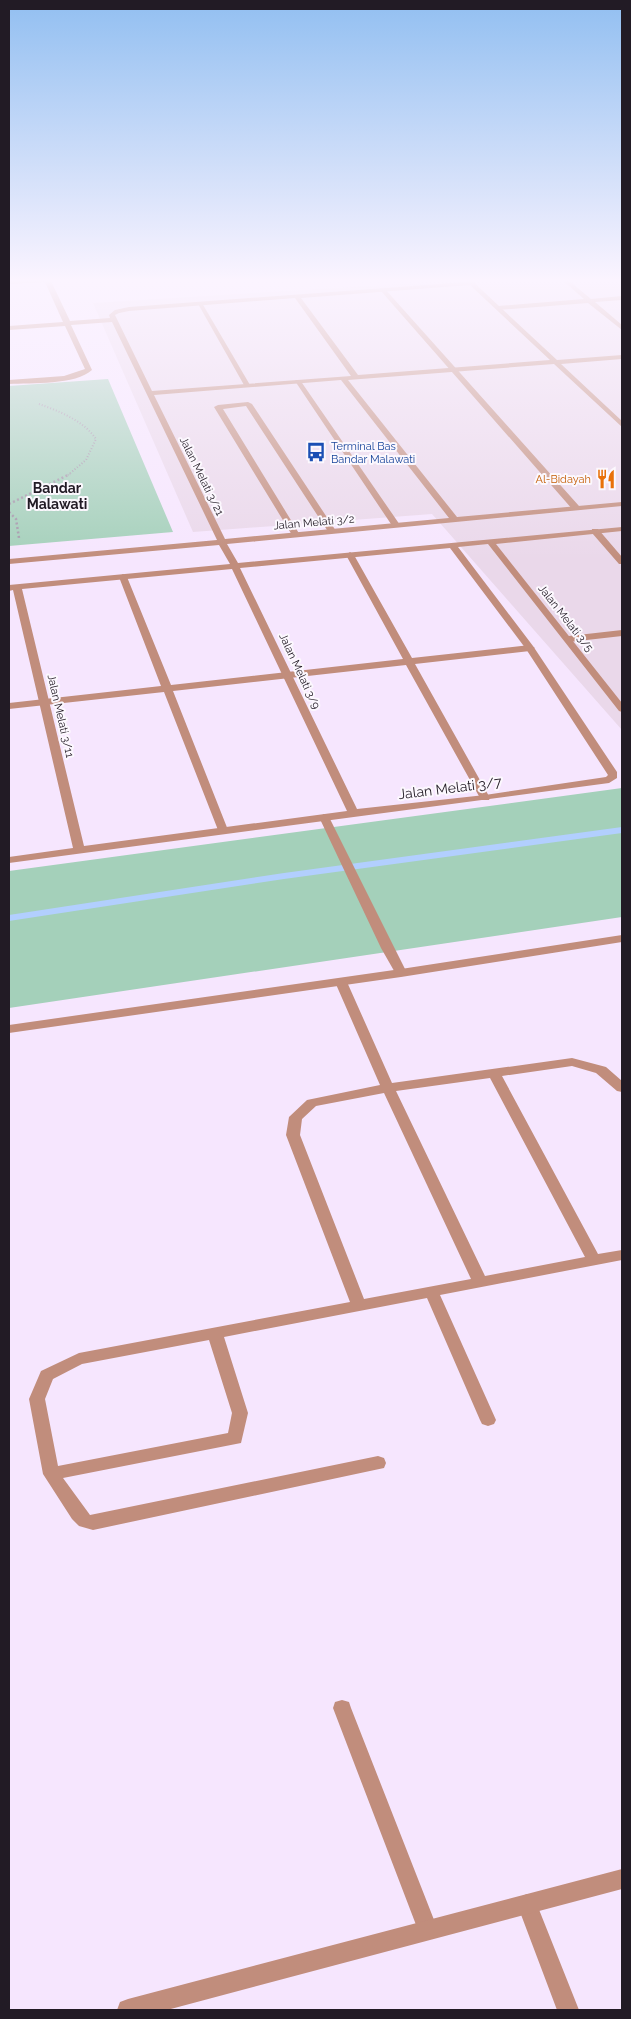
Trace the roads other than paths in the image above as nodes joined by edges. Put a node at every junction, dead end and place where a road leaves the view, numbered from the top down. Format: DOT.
graph roads {
  1 [pos="84,373"];
  2 [pos="140,373"];
  3 [pos="240,373"];
  4 [pos="353,373"];
  5 [pos="409,373"];
  6 [pos="457,373"];
  7 [pos="568,373"];
  8 [pos="356,377"];
  9 [pos="343,378"];
  10 [pos="298,381"];
  11 [pos="9,382"];
  12 [pos="247,385"];
  13 [pos="149,392"];
  14 [pos="621,422"];
  15 [pos="622,504"];
  16 [pos="576,508"];
  17 [pos="455,520"];
  18 [pos="396,525"];
  19 [pos="622,528"];
  20 [pos="332,531"];
  21 [pos="595,531"];
  22 [pos="296,534"];
  23 [pos="490,541"];
  24 [pos="222,542"];
  25 [pos="452,545"];
  26 [pos="350,554"];
  27 [pos="9,562"];
  28 [pos="622,562"];
  29 [pos="235,566"];
  30 [pos="123,576"];
  31 [pos="13,587"];
  32 [pos="622,633"];
  33 [pos="568,639"];
  34 [pos="530,648"];
  35 [pos="410,662"];
  36 [pos="288,675"];
  37 [pos="168,689"];
  38 [pos="45,702"];
  39 [pos="9,706"];
  40 [pos="622,709"];
  41 [pos="485,798"];
  42 [pos="353,812"];
  43 [pos="326,822"];
  44 [pos="224,830"];
  45 [pos="79,850"];
  46 [pos="9,860"];
  47 [pos="622,938"];
  48 [pos="401,973"];
  49 [pos="340,982"];
  50 [pos="9,1029"];
  51 [pos="494,1073"];
  52 [pos="388,1088"];
  53 [pos="622,1088"];
  54 [pos="622,1255"];
  55 [pos="594,1260"];
  56 [pos="480,1282"];
  57 [pos="431,1291"];
  58 [pos="359,1305"];
  59 [pos="215,1333"];
  60 [pos="488,1420"];
  61 [pos="378,1463"];
  62 [pos="52,1474"];
  63 [pos="342,1708"];
  64 [pos="622,1879"];
  65 [pos="527,1904"];
  66 [pos="428,1930"];
  67 [pos="128,2010"];
  68 [pos="568,2010"];
  1 -- 11 [label="street"];
  2 -- 13 [label="street, Jalan Melati 3/21"];
  3 -- 12 [label="street"];
  4 -- 8 [label="street"];
  5 -- 8 [label="street"];
  6 -- 16 [label="street"];
  7 -- 14 [label="street"];
  8 -- 9 [label="street"];
  9 -- 10 [label="street"];
  9 -- 17 [label="street"];
  10 -- 12 [label="street"];
  10 -- 18 [label="street"];
  12 -- 13 [label="street"];
  13 -- 24 [label="street, Jalan Melati 3/21"];
  15 -- 16 [label="street, Jalan Melati 3/2"];
  16 -- 17 [label="street, Jalan Melati 3/2"];
  17 -- 18 [label="street, Jalan Melati 3/2"];
  18 -- 20 [label="street, Jalan Melati 3/2"];
  19 -- 21 [label="street"];
  20 -- 22 [label="street, Jalan Melati 3/2"];
  20 -- 22 [label="street"];
  21 -- 23 [label="street"];
  21 -- 28 [label="street"];
  22 -- 24 [label="street, Jalan Melati 3/2"];
  23 -- 25 [label="street"];
  23 -- 33 [label="street, Jalan Melati 3/5"];
  24 -- 27 [label="street, Jalan Melati 3/2"];
  24 -- 29 [label="street, Jalan Melati 3/9"];
  25 -- 26 [label="street"];
  25 -- 34 [label="street, Jalan Melati 3/7"];
  26 -- 29 [label="street"];
  26 -- 35 [label="street"];
  29 -- 30 [label="street"];
  29 -- 36 [label="street, Jalan Melati 3/9"];
  30 -- 31 [label="street"];
  30 -- 37 [label="street"];
  31 -- 38 [label="street, Jalan Melati 3/11"];
  32 -- 33 [label="street"];
  33 -- 40 [label="street, Jalan Melati 3/5"];
  34 -- 35 [label="street"];
  34 -- 41 [label="street, Jalan Melati 3/7"];
  35 -- 36 [label="street"];
  35 -- 41 [label="street"];
  36 -- 37 [label="street"];
  36 -- 42 [label="street, Jalan Melati 3/9"];
  37 -- 38 [label="street"];
  37 -- 44 [label="street"];
  38 -- 39 [label="street"];
  38 -- 45 [label="street, Jalan Melati 3/11"];
  41 -- 42 [label="street, Jalan Melati 3/7"];
  42 -- 43 [label="street, Jalan Melati 3/7"];
  43 -- 44 [label="street, Jalan Melati 3/7"];
  43 -- 48 [label="street"];
  44 -- 45 [label="street, Jalan Melati 3/7"];
  45 -- 46 [label="street, Jalan Melati 3/7"];
  47 -- 48 [label="street"];
  48 -- 49 [label="street"];
  49 -- 50 [label="street"];
  49 -- 52 [label="street"];
  51 -- 52 [label="street"];
  51 -- 53 [label="street"];
  51 -- 55 [label="street"];
  52 -- 56 [label="street"];
  52 -- 58 [label="street"];
  54 -- 55 [label="street"];
  55 -- 56 [label="street"];
  56 -- 57 [label="street"];
  57 -- 58 [label="street"];
  57 -- 60 [label="street"];
  58 -- 59 [label="street"];
  59 -- 62 [label="street"];
  59 -- 62 [label="street"];
  61 -- 62 [label="street"];
  63 -- 66 [label="street"];
  64 -- 65 [label="street"];
  65 -- 66 [label="street"];
  65 -- 68 [label="street"];
  66 -- 67 [label="street"];
}
